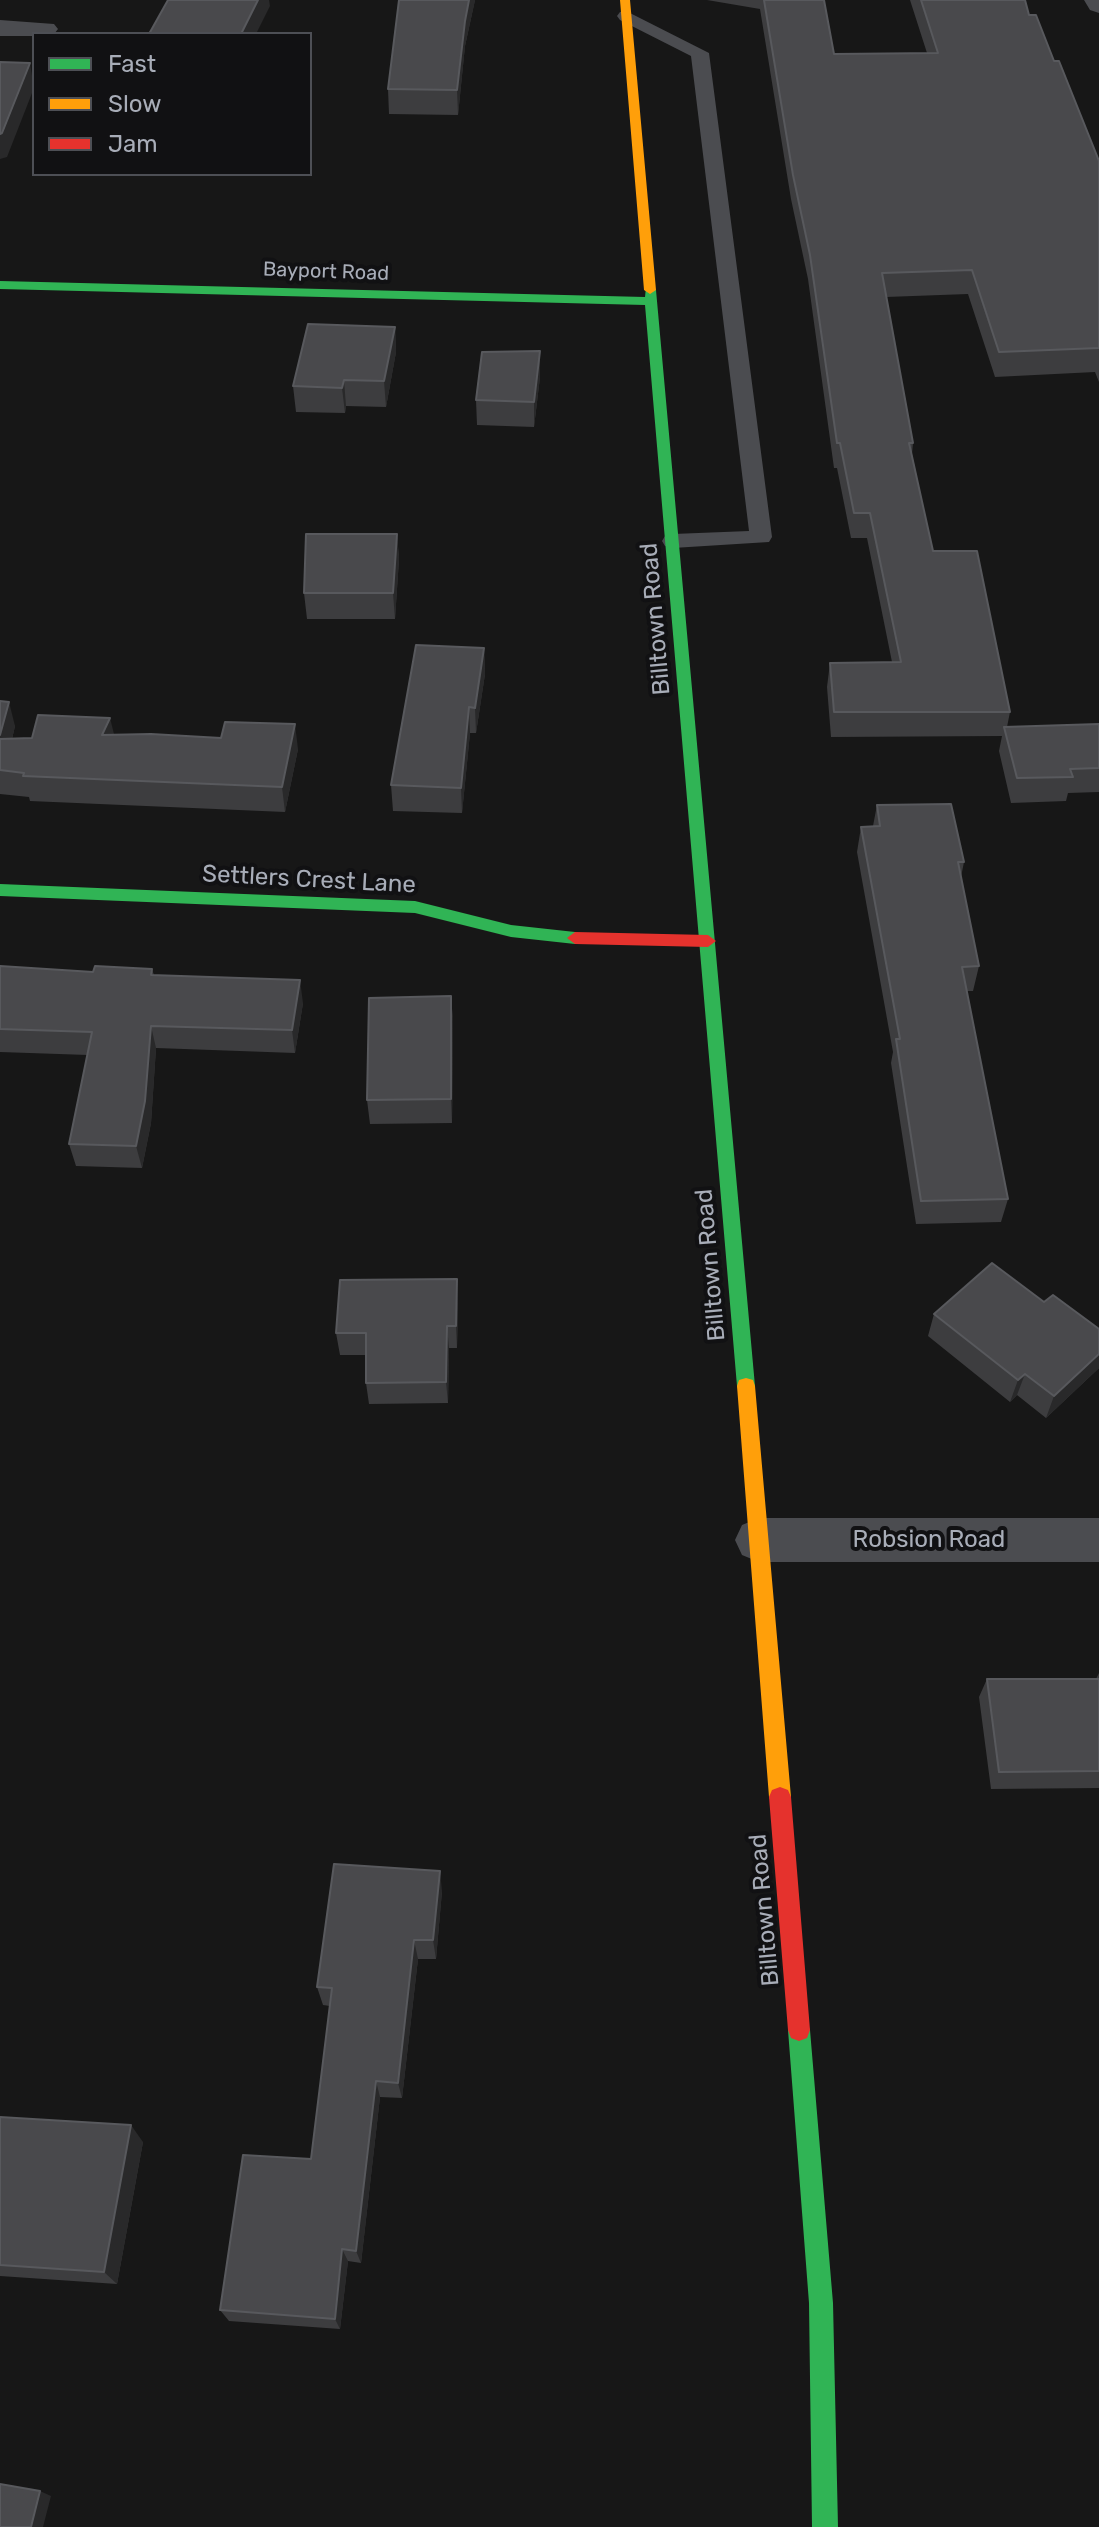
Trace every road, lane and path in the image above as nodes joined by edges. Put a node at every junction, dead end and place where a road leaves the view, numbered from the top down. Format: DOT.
graph roads {
  1 [pos="626,8"];
  2 [pos="0,28"];
  3 [pos="45,29"];
  4 [pos="0,285"];
  5 [pos="650,301"];
  6 [pos="673,541"];
  7 [pos="0,890"];
  8 [pos="708,941"];
  9 [pos="759,1540"];
  10 [pos="1099,1540"];
  11 [pos="825,2527"];
  1 -- 5 [label="main road, Billtown Road"];
  1 -- 6 [label="lane"];
  2 -- 3 [label="street"];
  4 -- 5 [label="main road, Bayport Road"];
  5 -- 6 [label="main road, Billtown Road"];
  6 -- 8 [label="main road, Billtown Road"];
  7 -- 8 [label="main road, Settlers Crest Lane"];
  8 -- 9 [label="main road, Billtown Road"];
  9 -- 10 [label="street, Robsion Road"];
  9 -- 11 [label="main road, Billtown Road"];
}
